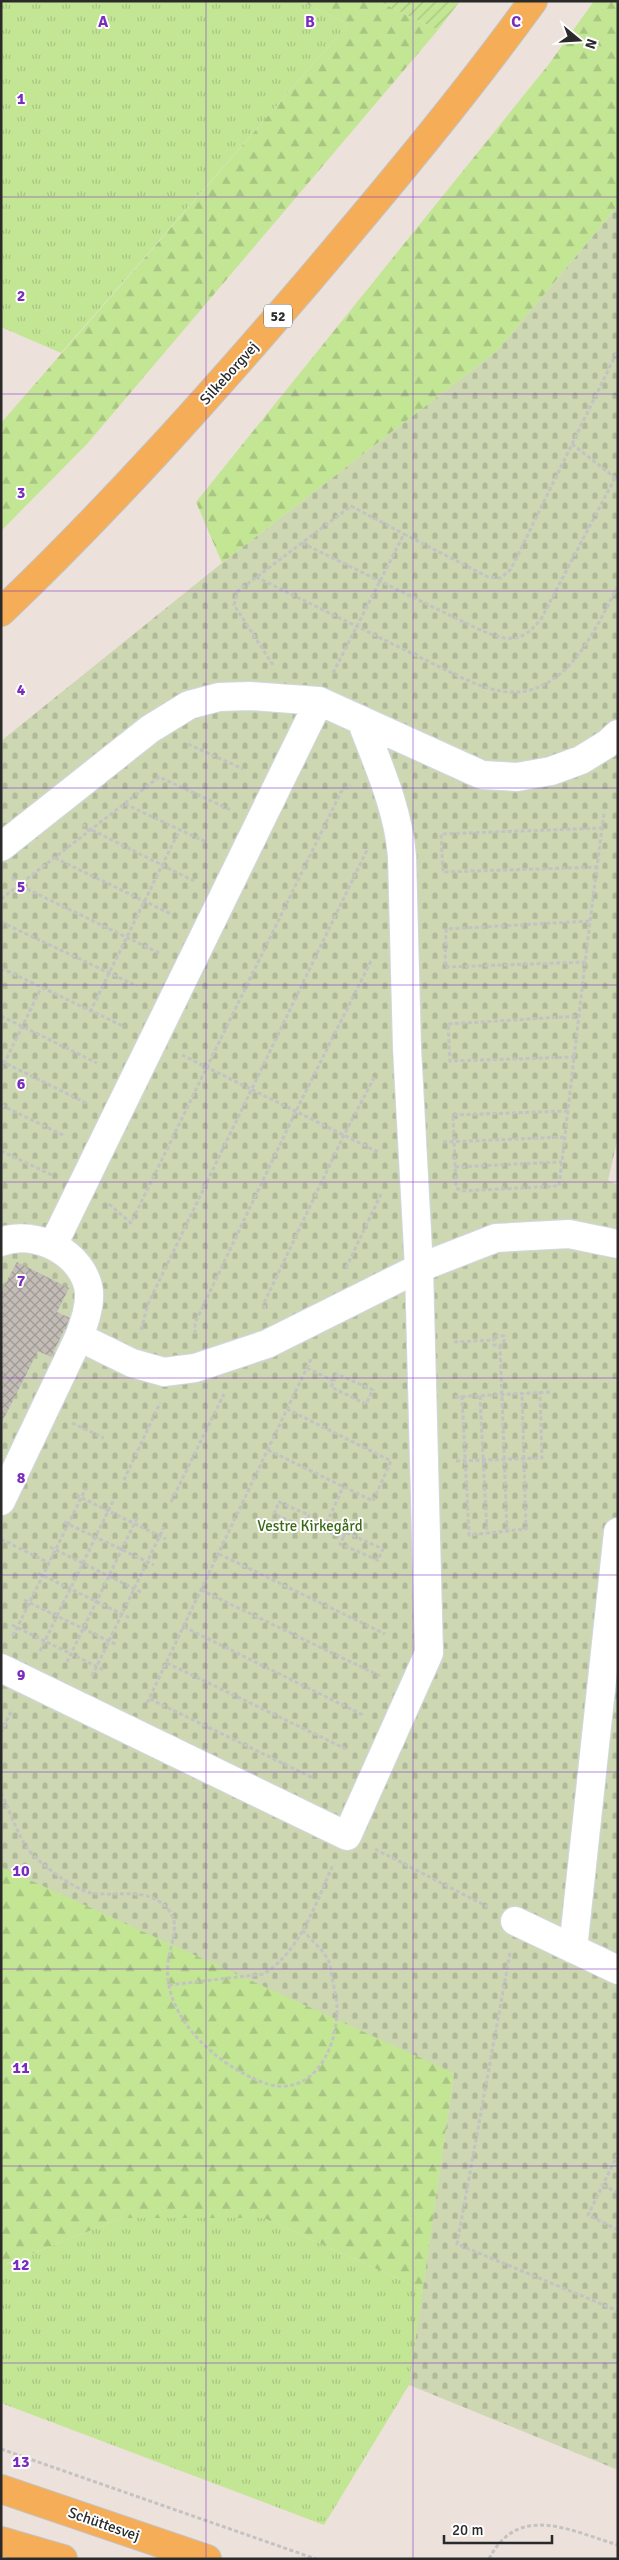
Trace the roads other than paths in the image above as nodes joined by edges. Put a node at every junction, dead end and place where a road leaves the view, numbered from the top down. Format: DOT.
graph roads {
  1 [pos="533,1"];
  2 [pos="1,612"];
  3 [pos="319,701"];
  4 [pos="361,720"];
  5 [pos="618,734"];
  6 [pos="4,859"];
  7 [pos="1,1242"];
  8 [pos="618,1244"];
  9 [pos="54,1245"];
  10 [pos="419,1268"];
  11 [pos="80,1337"];
  12 [pos="1,1501"];
  13 [pos="618,1532"];
  14 [pos="613,1614"];
  15 [pos="1,1668"];
  16 [pos="515,1921"];
  17 [pos="573,1950"];
  18 [pos="618,1970"];
  19 [pos="1,2489"];
  20 [pos="1,2541"];
  21 [pos="63,2559"];
  22 [pos="207,2559"];
  1 -- 2 [label="main road, Silkeborgvej / 52"];
  3 -- 4 [label="lane"];
  3 -- 6 [label="lane"];
  3 -- 9 [label="lane"];
  4 -- 5 [label="lane"];
  4 -- 10 [label="lane"];
  7 -- 9 [label="lane"];
  8 -- 10 [label="lane"];
  9 -- 11 [label="lane"];
  10 -- 11 [label="lane"];
  10 -- 15 [label="lane"];
  11 -- 12 [label="lane"];
  13 -- 14 [label="lane"];
  14 -- 17 [label="lane"];
  16 -- 17 [label="lane"];
  17 -- 18 [label="lane"];
  19 -- 22 [label="main road, Schüttesvej"];
  20 -- 21 [label="main road"];
}
